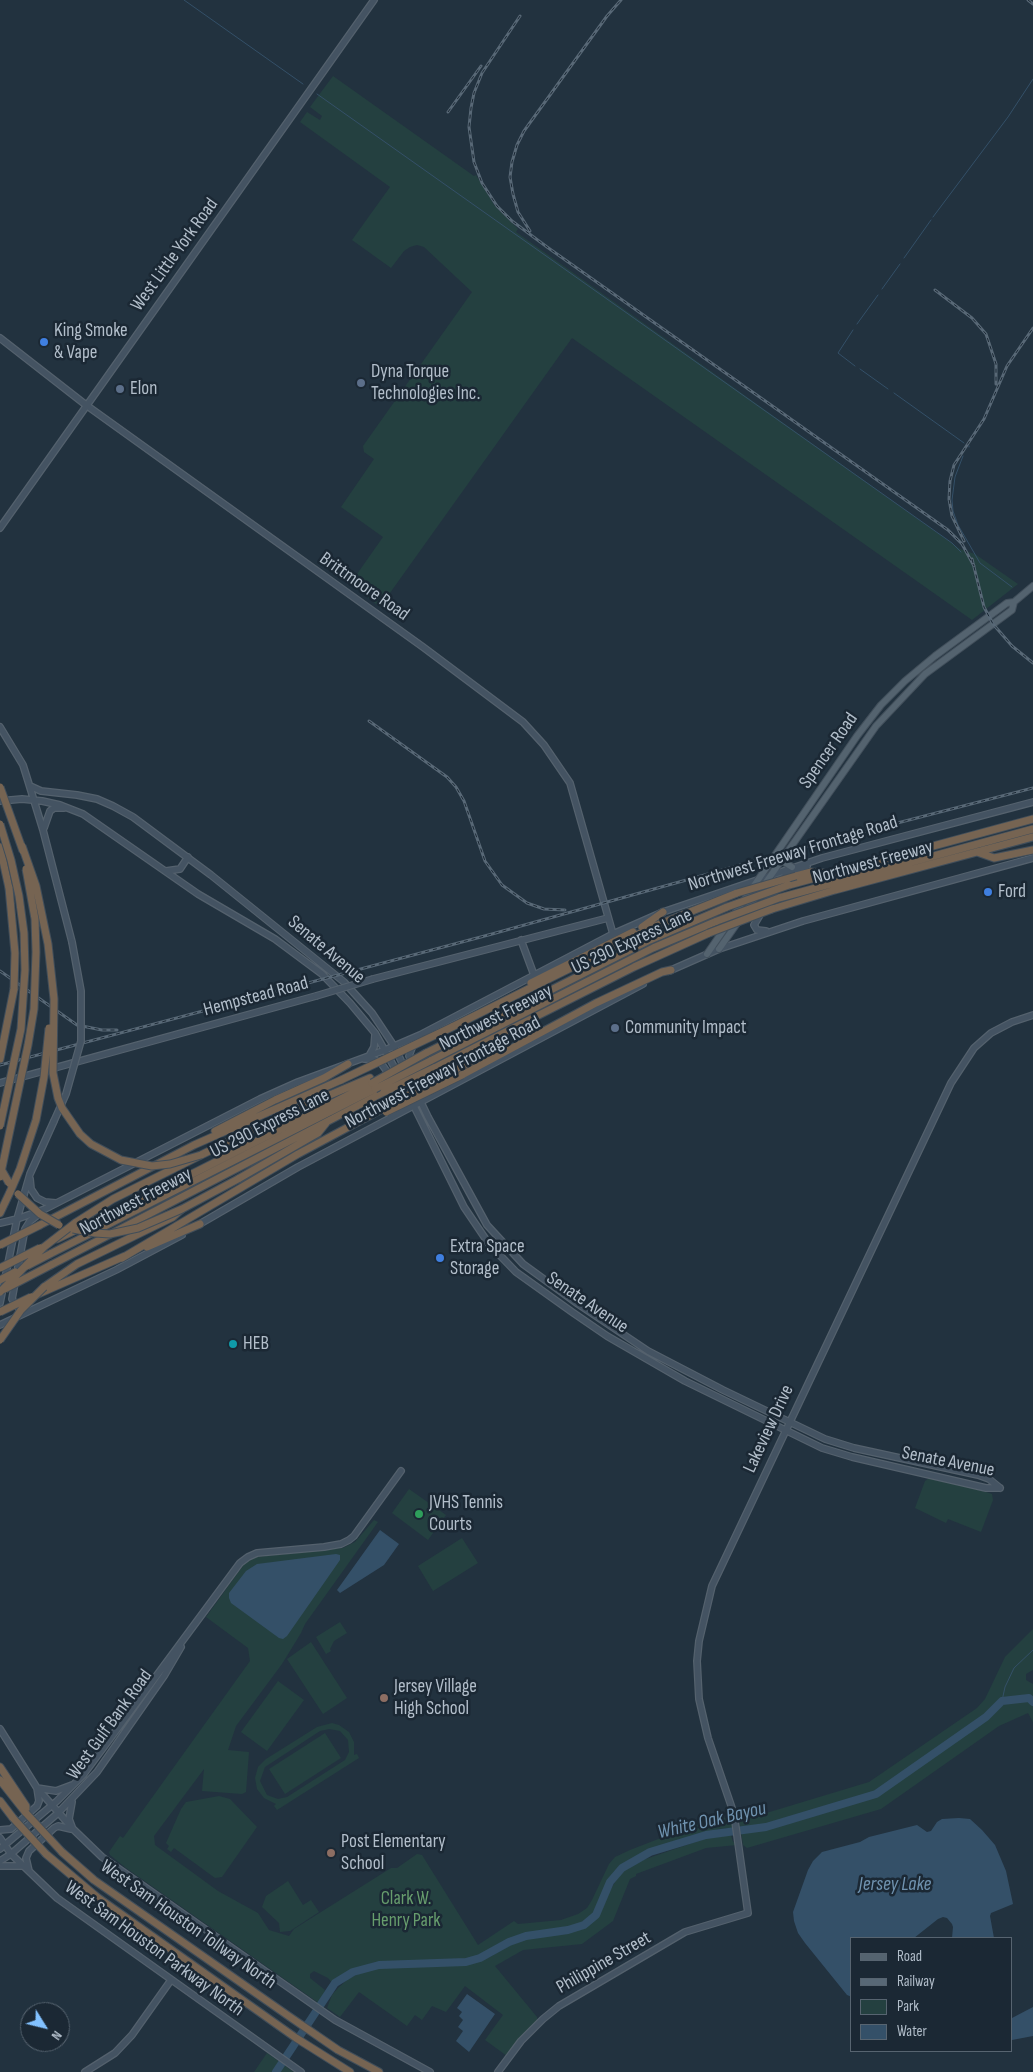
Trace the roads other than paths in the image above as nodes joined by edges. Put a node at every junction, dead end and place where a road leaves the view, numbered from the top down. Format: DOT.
graph roads {
  1 [pos="374,0"];
  2 [pos="0,338"];
  3 [pos="86,406"];
  4 [pos="0,528"];
  5 [pos="1033,586"];
  6 [pos="1014,602"];
  7 [pos="925,674"];
  8 [pos="906,681"];
  9 [pos="876,726"];
  10 [pos="0,727"];
  11 [pos="30,786"];
  12 [pos="0,787"];
  13 [pos="35,800"];
  14 [pos="0,801"];
  15 [pos="1033,802"];
  16 [pos="70,808"];
  17 [pos="1033,819"];
  18 [pos="0,824"];
  19 [pos="1033,829"];
  20 [pos="43,830"];
  21 [pos="1033,837"];
  22 [pos="22,846"];
  23 [pos="0,847"];
  24 [pos="1033,850"];
  25 [pos="976,852"];
  26 [pos="188,857"];
  27 [pos="782,857"];
  28 [pos="822,858"];
  29 [pos="1033,858"];
  30 [pos="792,867"];
  31 [pos="166,871"];
  32 [pos="770,874"];
  33 [pos="829,874"];
  34 [pos="759,878"];
  35 [pos="663,912"];
  36 [pos="42,918"];
  37 [pos="608,918"];
  38 [pos="773,930"];
  39 [pos="613,934"];
  40 [pos="521,940"];
  41 [pos="719,949"];
  42 [pos="707,954"];
  43 [pos="671,970"];
  44 [pos="534,975"];
  45 [pos="1033,1015"];
  46 [pos="472,1018"];
  47 [pos="375,1033"];
  48 [pos="501,1034"];
  49 [pos="420,1035"];
  50 [pos="394,1046"];
  51 [pos="386,1050"];
  52 [pos="369,1056"];
  53 [pos="0,1059"];
  54 [pos="359,1060"];
  55 [pos="348,1064"];
  56 [pos="432,1064"];
  57 [pos="0,1083"];
  58 [pos="374,1086"];
  59 [pos="450,1088"];
  60 [pos="422,1102"];
  61 [pos="401,1105"];
  62 [pos="414,1106"];
  63 [pos="385,1110"];
  64 [pos="393,1117"];
  65 [pos="328,1121"];
  66 [pos="0,1126"];
  67 [pos="194,1145"];
  68 [pos="201,1155"];
  69 [pos="0,1167"];
  70 [pos="30,1174"];
  71 [pos="0,1177"];
  72 [pos="58,1203"];
  73 [pos="182,1209"];
  74 [pos="45,1210"];
  75 [pos="0,1213"];
  76 [pos="17,1219"];
  77 [pos="0,1223"];
  78 [pos="200,1224"];
  79 [pos="0,1245"];
  80 [pos="122,1258"];
  81 [pos="0,1268"];
  82 [pos="0,1280"];
  83 [pos="0,1292"];
  84 [pos="0,1303"];
  85 [pos="30,1310"];
  86 [pos="0,1312"];
  87 [pos="0,1325"];
  88 [pos="0,1340"];
  89 [pos="789,1422"];
  90 [pos="785,1430"];
  91 [pos="401,1471"];
  92 [pos="187,1637"];
  93 [pos="0,1729"];
  94 [pos="0,1767"];
  95 [pos="0,1780"];
  96 [pos="73,1785"];
  97 [pos="37,1788"];
  98 [pos="73,1800"];
  99 [pos="1,1804"];
  100 [pos="52,1806"];
  101 [pos="26,1813"];
  102 [pos="58,1813"];
  103 [pos="73,1829"];
  104 [pos="0,1830"];
  105 [pos="0,1838"];
  106 [pos="3,1847"];
  107 [pos="11,1854"];
  108 [pos="0,1861"];
  109 [pos="0,1866"];
  110 [pos="26,1869"];
  111 [pos="748,1913"];
  112 [pos="171,1980"];
  113 [pos="300,2071"];
  114 [pos="85,2072"];
  115 [pos="350,2072"];
  116 [pos="379,2072"];
  117 [pos="430,2072"];
  118 [pos="498,2072"];
  1 -- 3 [label="main road, West Little York Road"];
  2 -- 3 [label="main road, Brittmoore Road"];
  3 -- 4 [label="main road, West Little York Road"];
  3 -- 37 [label="main road, Brittmoore Road"];
  5 -- 6 [label="main road, Spencer Road"];
  6 -- 7 [label="main road, Spencer Road"];
  6 -- 8 [label="main road, Spencer Road"];
  7 -- 8 [label="main road"];
  7 -- 9 [label="main road, Spencer Road"];
  8 -- 9 [label="main road"];
  8 -- 34 [label="main road, Spencer Road"];
  9 -- 27 [label="main road, Spencer Road"];
  10 -- 11 [label="main road"];
  11 -- 13 [label="main road"];
  11 -- 26 [label="main road, Senate Avenue"];
  12 -- 22 [label="highway, bridge"];
  13 -- 14 [label="main road, Senate Avenue"];
  13 -- 16 [label="main road, Senate Avenue"];
  13 -- 20 [label="main road"];
  15 -- 28 [label="main road, Northwest Freeway Frontage Road"];
  16 -- 20 [label="main road"];
  16 -- 31 [label="main road, Senate Avenue"];
  17 -- 33 [label="highway, Northwest Freeway"];
  18 -- 66 [label="highway, bridge"];
  19 -- 56 [label="highway, US 290 Express Lane, bridge"];
  20 -- 70 [label="main road, bridge"];
  21 -- 25 [label="highway, Northwest Freeway"];
  22 -- 36 [label="highway, bridge"];
  22 -- 71 [label="highway, bridge"];
  23 -- 53 [label="highway, bridge"];
  24 -- 25 [label="highway"];
  25 -- 48 [label="highway, Northwest Freeway, bridge"];
  26 -- 31 [label="main road"];
  26 -- 50 [label="main road, Senate Avenue"];
  27 -- 30 [label="main road"];
  27 -- 32 [label="main road, Spencer Road"];
  28 -- 30 [label="main road, Northwest Freeway Frontage Road"];
  28 -- 38 [label="main road"];
  29 -- 38 [label="main road, Northwest Freeway Frontage Road"];
  30 -- 32 [label="main road, Northwest Freeway Frontage Road"];
  31 -- 47 [label="main road, Senate Avenue"];
  32 -- 34 [label="main road, Northwest Freeway Frontage Road"];
  32 -- 41 [label="main road, Spencer Road"];
  33 -- 46 [label="highway, bridge"];
  33 -- 58 [label="highway, Northwest Freeway, bridge"];
  34 -- 35 [label="main road, Northwest Freeway Frontage Road"];
  34 -- 42 [label="main road, Spencer Road"];
  35 -- 39 [label="main road, Northwest Freeway Frontage Road"];
  35 -- 46 [label="highway"];
  36 -- 68 [label="highway, bridge"];
  36 -- 75 [label="highway, bridge"];
  37 -- 39 [label="main road, Brittmoore Road"];
  37 -- 40 [label="main road, Hempstead Road"];
  38 -- 41 [label="main road, Northwest Freeway Frontage Road"];
  39 -- 44 [label="main road, Northwest Freeway Frontage Road"];
  40 -- 44 [label="main road"];
  40 -- 57 [label="main road, Hempstead Road, bridge"];
  41 -- 42 [label="main road, Northwest Freeway Frontage Road"];
  42 -- 43 [label="main road, Northwest Freeway Frontage Road"];
  43 -- 59 [label="main road, Northwest Freeway Frontage Road"];
  43 -- 61 [label="highway, bridge"];
  44 -- 49 [label="main road, Northwest Freeway Frontage Road"];
  45 -- 89 [label="main road, Lakeview Drive"];
  46 -- 67 [label="highway, bridge"];
  47 -- 51 [label="main road, Senate Avenue"];
  47 -- 52 [label="main road"];
  48 -- 56 [label="highway, Northwest Freeway"];
  48 -- 63 [label="highway, bridge"];
  49 -- 50 [label="main road, Northwest Freeway Frontage Road"];
  49 -- 59 [label="main road"];
  50 -- 51 [label="main road, Northwest Freeway Frontage Road"];
  50 -- 60 [label="main road, Senate Avenue"];
  51 -- 52 [label="main road, Northwest Freeway Frontage Road"];
  51 -- 62 [label="main road, Senate Avenue"];
  52 -- 54 [label="main road, Northwest Freeway Frontage Road"];
  54 -- 55 [label="main road, Northwest Freeway Frontage Road"];
  54 -- 61 [label="main road"];
  55 -- 67 [label="highway"];
  55 -- 72 [label="main road, Northwest Freeway Frontage Road"];
  56 -- 58 [label="highway, US 290 Express Lane, bridge"];
  58 -- 65 [label="highway, Northwest Freeway"];
  58 -- 68 [label="highway"];
  58 -- 81 [label="highway, Northwest Freeway, bridge"];
  58 -- 82 [label="highway, US 290 Express Lane, bridge"];
  59 -- 60 [label="main road, Northwest Freeway Frontage Road"];
  60 -- 62 [label="main road, Northwest Freeway Frontage Road"];
  60 -- 89 [label="main road, Senate Avenue"];
  61 -- 63 [label="highway, bridge"];
  61 -- 64 [label="main road"];
  62 -- 64 [label="main road, Northwest Freeway Frontage Road"];
  62 -- 90 [label="main road, Senate Avenue"];
  63 -- 80 [label="highway"];
  64 -- 78 [label="main road, Northwest Freeway Frontage Road"];
  65 -- 73 [label="highway, bridge"];
  65 -- 83 [label="highway, Northwest Freeway, bridge"];
  67 -- 79 [label="highway, bridge"];
  68 -- 83 [label="highway, bridge"];
  69 -- 73 [label="highway, bridge"];
  70 -- 72 [label="main road"];
  70 -- 76 [label="main road"];
  72 -- 74 [label="main road, Northwest Freeway Frontage Road"];
  73 -- 88 [label="highway, bridge"];
  74 -- 76 [label="main road, Northwest Freeway Frontage Road"];
  74 -- 85 [label="main road"];
  76 -- 77 [label="main road, Northwest Freeway Frontage Road"];
  76 -- 84 [label="main road"];
  78 -- 80 [label="highway"];
  78 -- 85 [label="main road, Northwest Freeway Frontage Road"];
  80 -- 86 [label="highway, bridge"];
  85 -- 87 [label="main road, Northwest Freeway Frontage Road"];
  89 -- 90 [label="main road, Lakeview Drive"];
  89 -- 90 [label="main road, Senate Avenue"];
  90 -- 111 [label="main road, Lakeview Drive"];
  91 -- 92 [label="main road, West Gulf Bank Road"];
  92 -- 96 [label="main road, West Gulf Bank Road"];
  92 -- 98 [label="main road, West Gulf Bank Road"];
  93 -- 97 [label="main road"];
  94 -- 101 [label="highway"];
  95 -- 101 [label="highway, West Sam Houston Tollway North"];
  96 -- 97 [label="main road"];
  96 -- 100 [label="main road, West Gulf Bank Road"];
  97 -- 100 [label="main road"];
  97 -- 104 [label="main road"];
  98 -- 102 [label="main road, West Gulf Bank Road"];
  98 -- 103 [label="main road"];
  99 -- 115 [label="highway, West Sam Houston Tollway North, bridge"];
  100 -- 102 [label="main road"];
  100 -- 106 [label="main road, West Gulf Bank Road"];
  101 -- 116 [label="highway, West Sam Houston Tollway North, bridge"];
  102 -- 103 [label="main road"];
  102 -- 107 [label="main road, West Gulf Bank Road"];
  103 -- 110 [label="main road"];
  103 -- 117 [label="main road"];
  105 -- 106 [label="main road, West Sam Houston Parkway North"];
  106 -- 107 [label="main road, West Sam Houston Parkway North"];
  107 -- 108 [label="main road, West Gulf Bank Road"];
  107 -- 110 [label="main road, West Sam Houston Parkway North"];
  109 -- 110 [label="main road"];
  110 -- 112 [label="main road, West Sam Houston Parkway North"];
  111 -- 118 [label="main road, Philippine Street"];
  112 -- 113 [label="main road, West Sam Houston Parkway North"];
  112 -- 114 [label="main road"];
}
